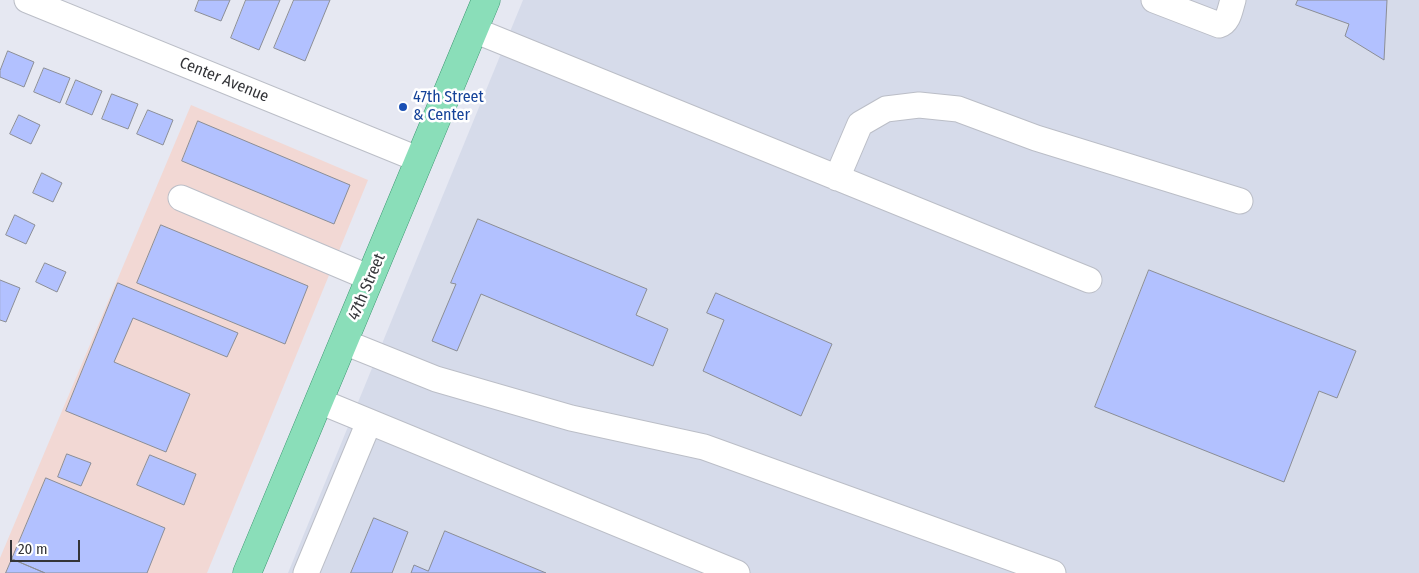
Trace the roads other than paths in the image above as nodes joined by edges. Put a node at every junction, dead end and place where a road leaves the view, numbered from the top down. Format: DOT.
graph roads {
  1 [pos="27,0"];
  2 [pos="486,0"];
  3 [pos="1154,0"];
  4 [pos="1233,0"];
  5 [pos="474,30"];
  6 [pos="420,160"];
  7 [pos="837,178"];
  8 [pos="181,198"];
  9 [pos="1240,201"];
  10 [pos="370,278"];
  11 [pos="1090,280"];
  12 [pos="344,342"];
  13 [pos="319,401"];
  14 [pos="369,422"];
  15 [pos="247,573"];
  16 [pos="306,573"];
  17 [pos="736,573"];
  18 [pos="1053,573"];
  1 -- 6 [label="street, Center Avenue"];
  2 -- 5 [label="main road, 47th Street"];
  3 -- 4 [label="street"];
  5 -- 6 [label="main road, 47th Street"];
  5 -- 7 [label="street"];
  6 -- 10 [label="main road, 47th Street"];
  7 -- 9 [label="street"];
  7 -- 11 [label="street"];
  8 -- 10 [label="street"];
  10 -- 12 [label="main road, 47th Street"];
  12 -- 13 [label="main road, 47th Street"];
  12 -- 18 [label="street"];
  13 -- 14 [label="street"];
  13 -- 15 [label="main road, 47th Street"];
  14 -- 16 [label="street"];
  14 -- 17 [label="street"];
}
